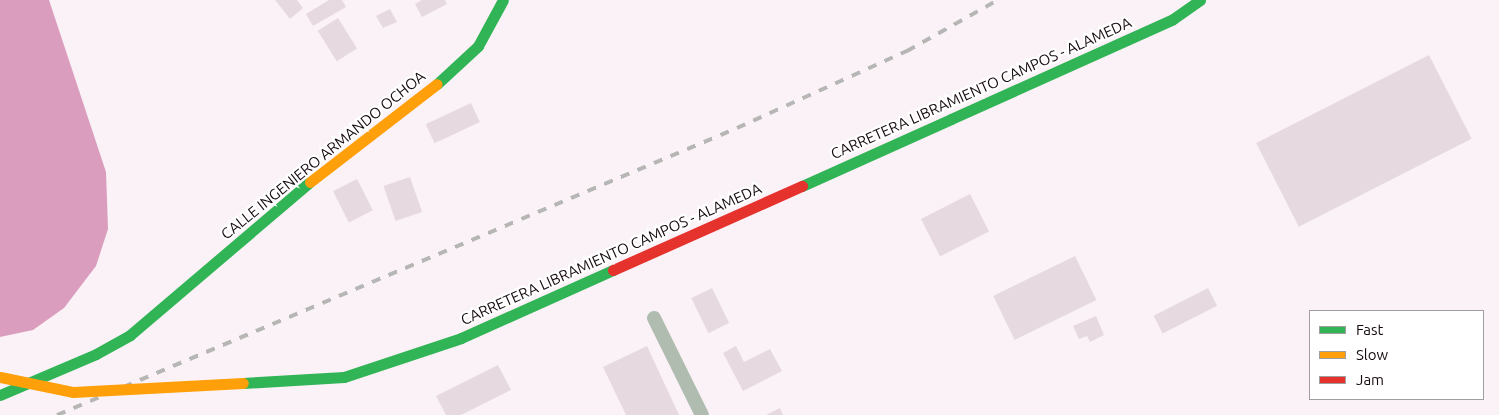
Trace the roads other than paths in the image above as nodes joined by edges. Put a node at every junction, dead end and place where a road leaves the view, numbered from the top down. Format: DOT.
graph roads {
  1 [pos="503,0"];
  2 [pos="1200,0"];
  3 [pos="654,318"];
  4 [pos="0,377"];
  5 [pos="0,395"];
  6 [pos="702,415"];
  1 -- 5 [label="main road, CALLE INGENIERO ARMANDO OCHOA"];
  2 -- 4 [label="main road, CARRETERA LIBRAMIENTO CAMPOS - ALAMEDA, bridge"];
  3 -- 6 [label="lane"];
}
